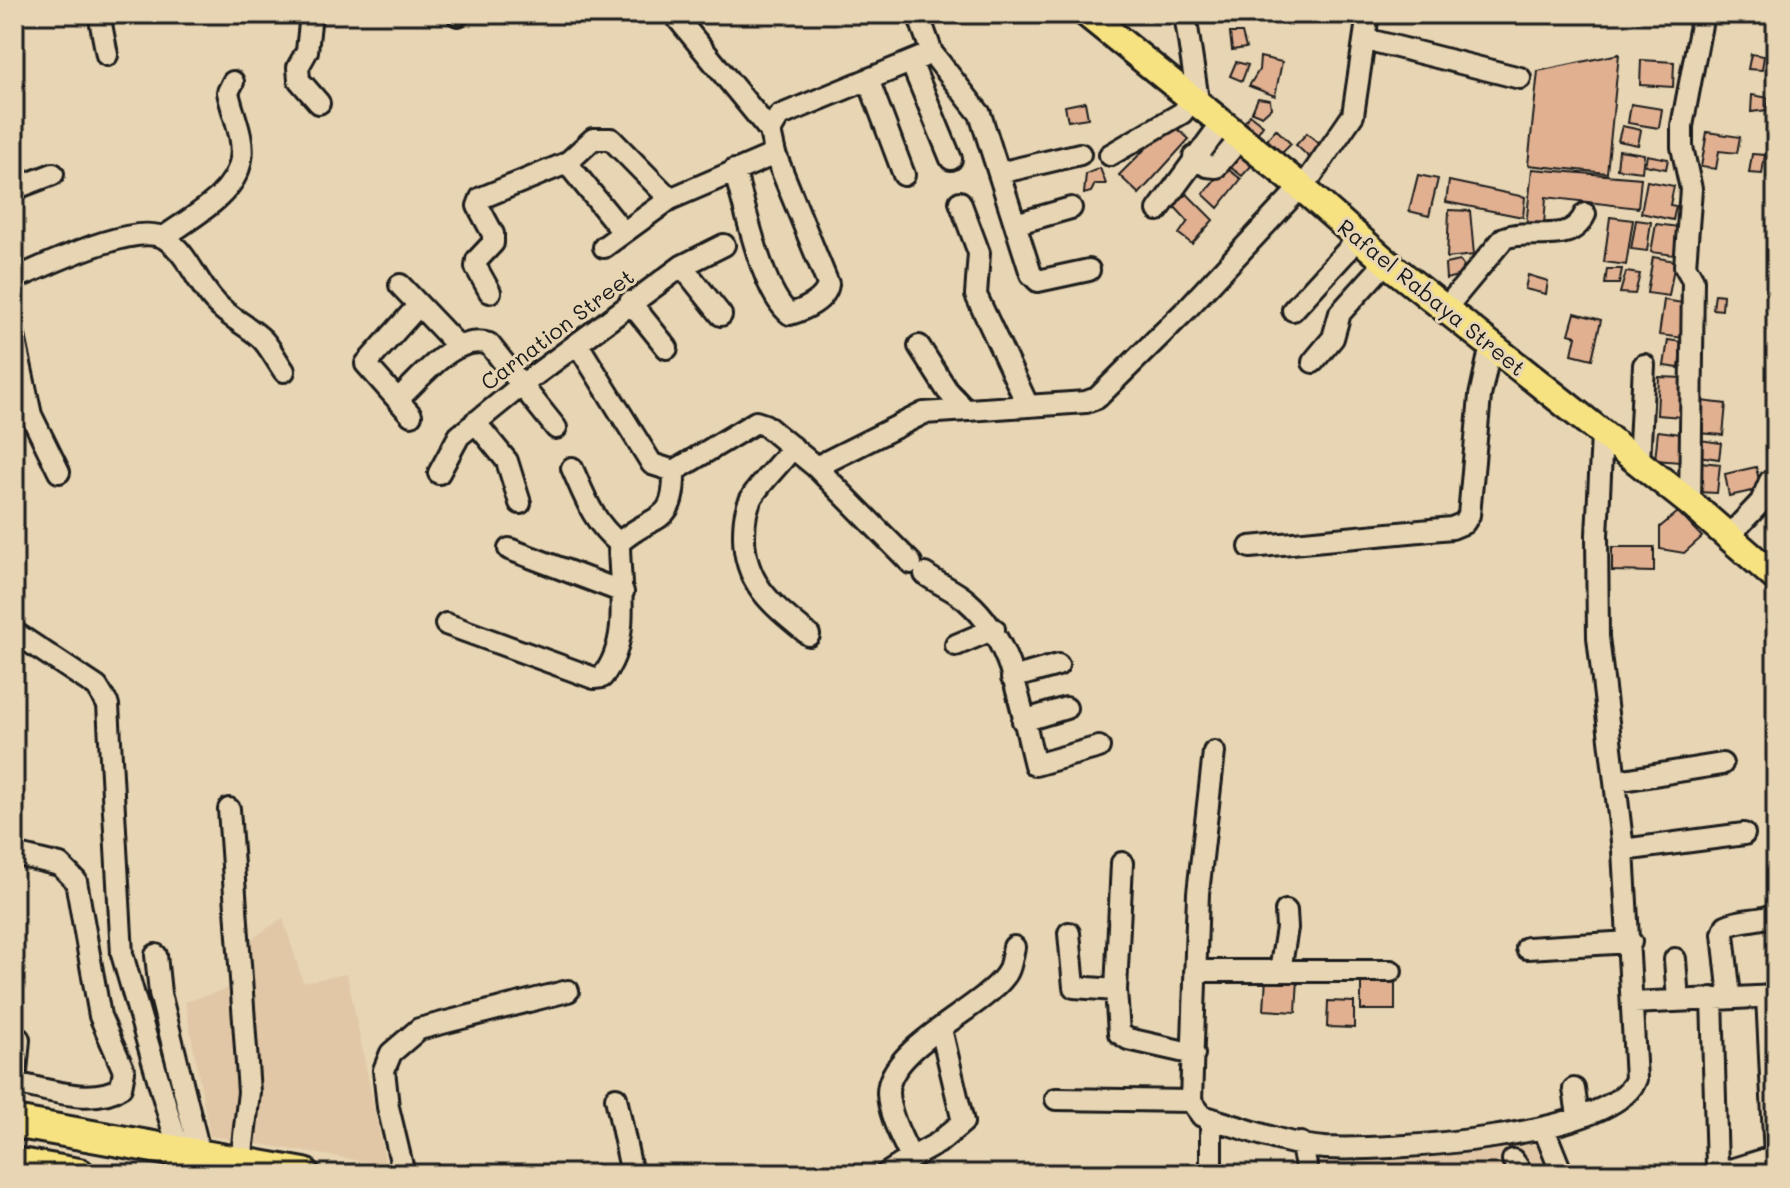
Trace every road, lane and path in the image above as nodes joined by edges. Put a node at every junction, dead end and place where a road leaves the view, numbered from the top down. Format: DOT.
graph roads {
  1 [pos="99,14"];
  2 [pos="311,14"];
  3 [pos="674,14"];
  4 [pos="918,14"];
  5 [pos="1087,14"];
  6 [pos="1185,14"];
  7 [pos="1368,14"];
  8 [pos="1703,14"];
  9 [pos="1365,39"];
  10 [pos="932,53"];
  11 [pos="107,55"];
  12 [pos="911,62"];
  13 [pos="1520,78"];
  14 [pos="868,79"];
  15 [pos="233,82"];
  16 [pos="319,103"];
  17 [pos="1195,104"];
  18 [pos="774,123"];
  19 [pos="1230,132"];
  20 [pos="775,154"];
  21 [pos="1080,154"];
  22 [pos="1110,155"];
  23 [pos="951,159"];
  24 [pos="567,163"];
  25 [pos="734,170"];
  26 [pos="999,173"];
  27 [pos="53,174"];
  28 [pos="904,175"];
  29 [pos="1300,186"];
  30 [pos="14,189"];
  31 [pos="670,199"];
  32 [pos="960,202"];
  33 [pos="1071,208"];
  34 [pos="1158,210"];
  35 [pos="1585,214"];
  36 [pos="1015,224"];
  37 [pos="623,232"];
  38 [pos="164,237"];
  39 [pos="1358,239"];
  40 [pos="724,245"];
  41 [pos="604,247"];
  42 [pos="1386,262"];
  43 [pos="682,266"];
  44 [pos="1089,270"];
  45 [pos="14,279"];
  46 [pos="400,285"];
  47 [pos="490,292"];
  48 [pos="630,302"];
  49 [pos="418,306"];
  50 [pos="1445,309"];
  51 [pos="1293,310"];
  52 [pos="721,315"];
  53 [pos="14,336"];
  54 [pos="577,343"];
  55 [pos="1491,345"];
  56 [pos="458,346"];
  57 [pos="919,346"];
  58 [pos="667,348"];
  59 [pos="1313,362"];
  60 [pos="1644,365"];
  61 [pos="284,371"];
  62 [pos="523,384"];
  63 [pos="1028,406"];
  64 [pos="965,410"];
  65 [pos="23,417"];
  66 [pos="475,422"];
  67 [pos="556,428"];
  68 [pos="1602,435"];
  69 [pos="793,447"];
  70 [pos="1639,463"];
  71 [pos="816,467"];
  72 [pos="572,468"];
  73 [pos="674,471"];
  74 [pos="59,472"];
  75 [pos="439,473"];
  76 [pos="1770,481"];
  77 [pos="520,503"];
  78 [pos="1690,503"];
  79 [pos="1728,537"];
  80 [pos="619,543"];
  81 [pos="1250,547"];
  82 [pos="509,549"];
  83 [pos="1776,578"];
  84 [pos="623,592"];
  85 [pos="446,624"];
  86 [pos="994,629"];
  87 [pos="14,632"];
  88 [pos="809,635"];
  89 [pos="956,645"];
  90 [pos="1058,665"];
  91 [pos="1012,678"];
  92 [pos="1066,708"];
  93 [pos="1023,721"];
  94 [pos="1099,747"];
  95 [pos="1214,752"];
  96 [pos="1722,764"];
  97 [pos="1617,781"];
  98 [pos="229,809"];
  99 [pos="1744,834"];
  100 [pos="1623,850"];
  101 [pos="14,854"];
  102 [pos="1122,863"];
  103 [pos="1286,911"];
  104 [pos="1776,914"];
  105 [pos="1069,933"];
  106 [pos="1631,942"];
  107 [pos="1014,947"];
  108 [pos="1527,948"];
  109 [pos="156,955"];
  110 [pos="1675,959"];
  111 [pos="1195,971"];
  112 [pos="1280,971"];
  113 [pos="1391,971"];
  114 [pos="1116,990"];
  115 [pos="568,991"];
  116 [pos="1772,996"];
  117 [pos="1721,998"];
  118 [pos="1678,1001"];
  119 [pos="1633,1003"];
  120 [pos="941,1029"];
  121 [pos="19,1039"];
  122 [pos="1194,1054"];
  123 [pos="15,1085"];
  124 [pos="1574,1089"];
  125 [pos="616,1098"];
  126 [pos="1056,1099"];
  127 [pos="1191,1101"];
  128 [pos="1578,1116"];
  129 [pos="1211,1119"];
  130 [pos="14,1122"];
  131 [pos="1544,1129"];
  132 [pos="1301,1143"];
  133 [pos="189,1153"];
  134 [pos="1776,1156"];
  135 [pos="911,1158"];
  136 [pos="14,1163"];
  137 [pos="241,1163"];
  138 [pos="79,1174"];
  139 [pos="304,1174"];
  140 [pos="404,1174"];
  141 [pos="632,1174"];
  142 [pos="886,1174"];
  143 [pos="1211,1174"];
  144 [pos="1308,1174"];
  145 [pos="1562,1174"];
  1 -- 11 [label="street"];
  2 -- 16 [label="street"];
  3 -- 18 [label="street"];
  4 -- 10 [label="street"];
  5 -- 17 [label="main road, Rafael Rabaya Street"];
  6 -- 17 [label="street"];
  7 -- 9 [label="street"];
  8 -- 78 [label="street"];
  9 -- 13 [label="street"];
  9 -- 29 [label="street"];
  10 -- 12 [label="street"];
  10 -- 26 [label="street"];
  12 -- 14 [label="street"];
  12 -- 23 [label="street"];
  14 -- 18 [label="street"];
  14 -- 28 [label="street"];
  15 -- 38 [label="street"];
  17 -- 19 [label="main road, Rafael Rabaya Street"];
  17 -- 22 [label="street"];
  18 -- 20 [label="street"];
  19 -- 29 [label="main road, Rafael Rabaya Street"];
  19 -- 34 [label="street"];
  20 -- 25 [label="street"];
  20 -- 25 [label="street"];
  21 -- 26 [label="street"];
  24 -- 31 [label="street"];
  24 -- 37 [label="street"];
  24 -- 47 [label="street"];
  25 -- 31 [label="street"];
  26 -- 36 [label="street"];
  27 -- 30 [label="street"];
  29 -- 39 [label="main road, Rafael Rabaya Street"];
  29 -- 63 [label="street"];
  31 -- 37 [label="street"];
  32 -- 63 [label="street"];
  33 -- 36 [label="street"];
  35 -- 50 [label="street"];
  36 -- 44 [label="street"];
  37 -- 41 [label="street"];
  38 -- 45 [label="street"];
  38 -- 61 [label="street"];
  39 -- 42 [label="main road, Rafael Rabaya Street"];
  39 -- 51 [label="street"];
  40 -- 43 [label="street, Carnation Street"];
  42 -- 50 [label="main road, Rafael Rabaya Street"];
  42 -- 59 [label="street"];
  43 -- 48 [label="street, Carnation Street"];
  43 -- 52 [label="street"];
  46 -- 49 [label="street"];
  48 -- 54 [label="street, Carnation Street"];
  48 -- 58 [label="street"];
  49 -- 56 [label="street"];
  49 -- 56 [label="street"];
  50 -- 55 [label="main road, Rafael Rabaya Street"];
  53 -- 65 [label="street"];
  54 -- 62 [label="street, Carnation Street"];
  54 -- 73 [label="street"];
  55 -- 68 [label="main road, Rafael Rabaya Street"];
  55 -- 81 [label="street"];
  56 -- 62 [label="street"];
  57 -- 64 [label="street"];
  60 -- 70 [label="street"];
  62 -- 66 [label="street, Carnation Street"];
  62 -- 67 [label="street"];
  63 -- 64 [label="street"];
  64 -- 71 [label="street"];
  65 -- 74 [label="street"];
  66 -- 75 [label="street, Carnation Street"];
  66 -- 77 [label="street"];
  68 -- 70 [label="main road, Rafael Rabaya Street"];
  68 -- 97 [label="street"];
  69 -- 71 [label="street"];
  69 -- 73 [label="street"];
  69 -- 88 [label="street"];
  70 -- 78 [label="main road, Rafael Rabaya Street"];
  71 -- 86 [label="street"];
  72 -- 80 [label="street"];
  73 -- 80 [label="street"];
  76 -- 79 [label="street"];
  78 -- 79 [label="main road, Rafael Rabaya Street"];
  79 -- 83 [label="main road, Rafael Rabaya Street"];
  80 -- 84 [label="street"];
  82 -- 84 [label="street"];
  84 -- 85 [label="street"];
  86 -- 89 [label="street"];
  86 -- 91 [label="street"];
  87 -- 133 [label="street"];
  90 -- 91 [label="street"];
  91 -- 93 [label="street"];
  92 -- 93 [label="street"];
  93 -- 94 [label="street"];
  95 -- 111 [label="street"];
  96 -- 97 [label="street"];
  97 -- 100 [label="street"];
  98 -- 137 [label="street"];
  99 -- 100 [label="street"];
  100 -- 106 [label="street"];
  101 -- 123 [label="street"];
  102 -- 114 [label="street"];
  103 -- 112 [label="street"];
  104 -- 117 [label="street"];
  105 -- 114 [label="street"];
  106 -- 108 [label="street"];
  106 -- 119 [label="street"];
  107 -- 120 [label="street"];
  109 -- 133 [label="street"];
  110 -- 118 [label="street"];
  111 -- 112 [label="street"];
  111 -- 122 [label="street"];
  112 -- 113 [label="street"];
  114 -- 122 [label="street"];
  115 -- 140 [label="street"];
  116 -- 117 [label="street"];
  116 -- 134 [label="street"];
  117 -- 118 [label="street"];
  117 -- 134 [label="street"];
  118 -- 119 [label="street"];
  119 -- 128 [label="street"];
  120 -- 135 [label="street"];
  120 -- 135 [label="street"];
  121 -- 123 [label="street"];
  122 -- 127 [label="street"];
  124 -- 128 [label="street"];
  125 -- 141 [label="street"];
  126 -- 127 [label="street"];
  127 -- 129 [label="street"];
  128 -- 131 [label="street"];
  129 -- 132 [label="street"];
  129 -- 143 [label="street"];
  130 -- 133 [label="highway"];
  131 -- 132 [label="street"];
  131 -- 145 [label="street"];
  132 -- 144 [label="street"];
  133 -- 137 [label="highway"];
  135 -- 142 [label="street"];
  136 -- 138 [label="highway"];
  137 -- 139 [label="highway"];
}
